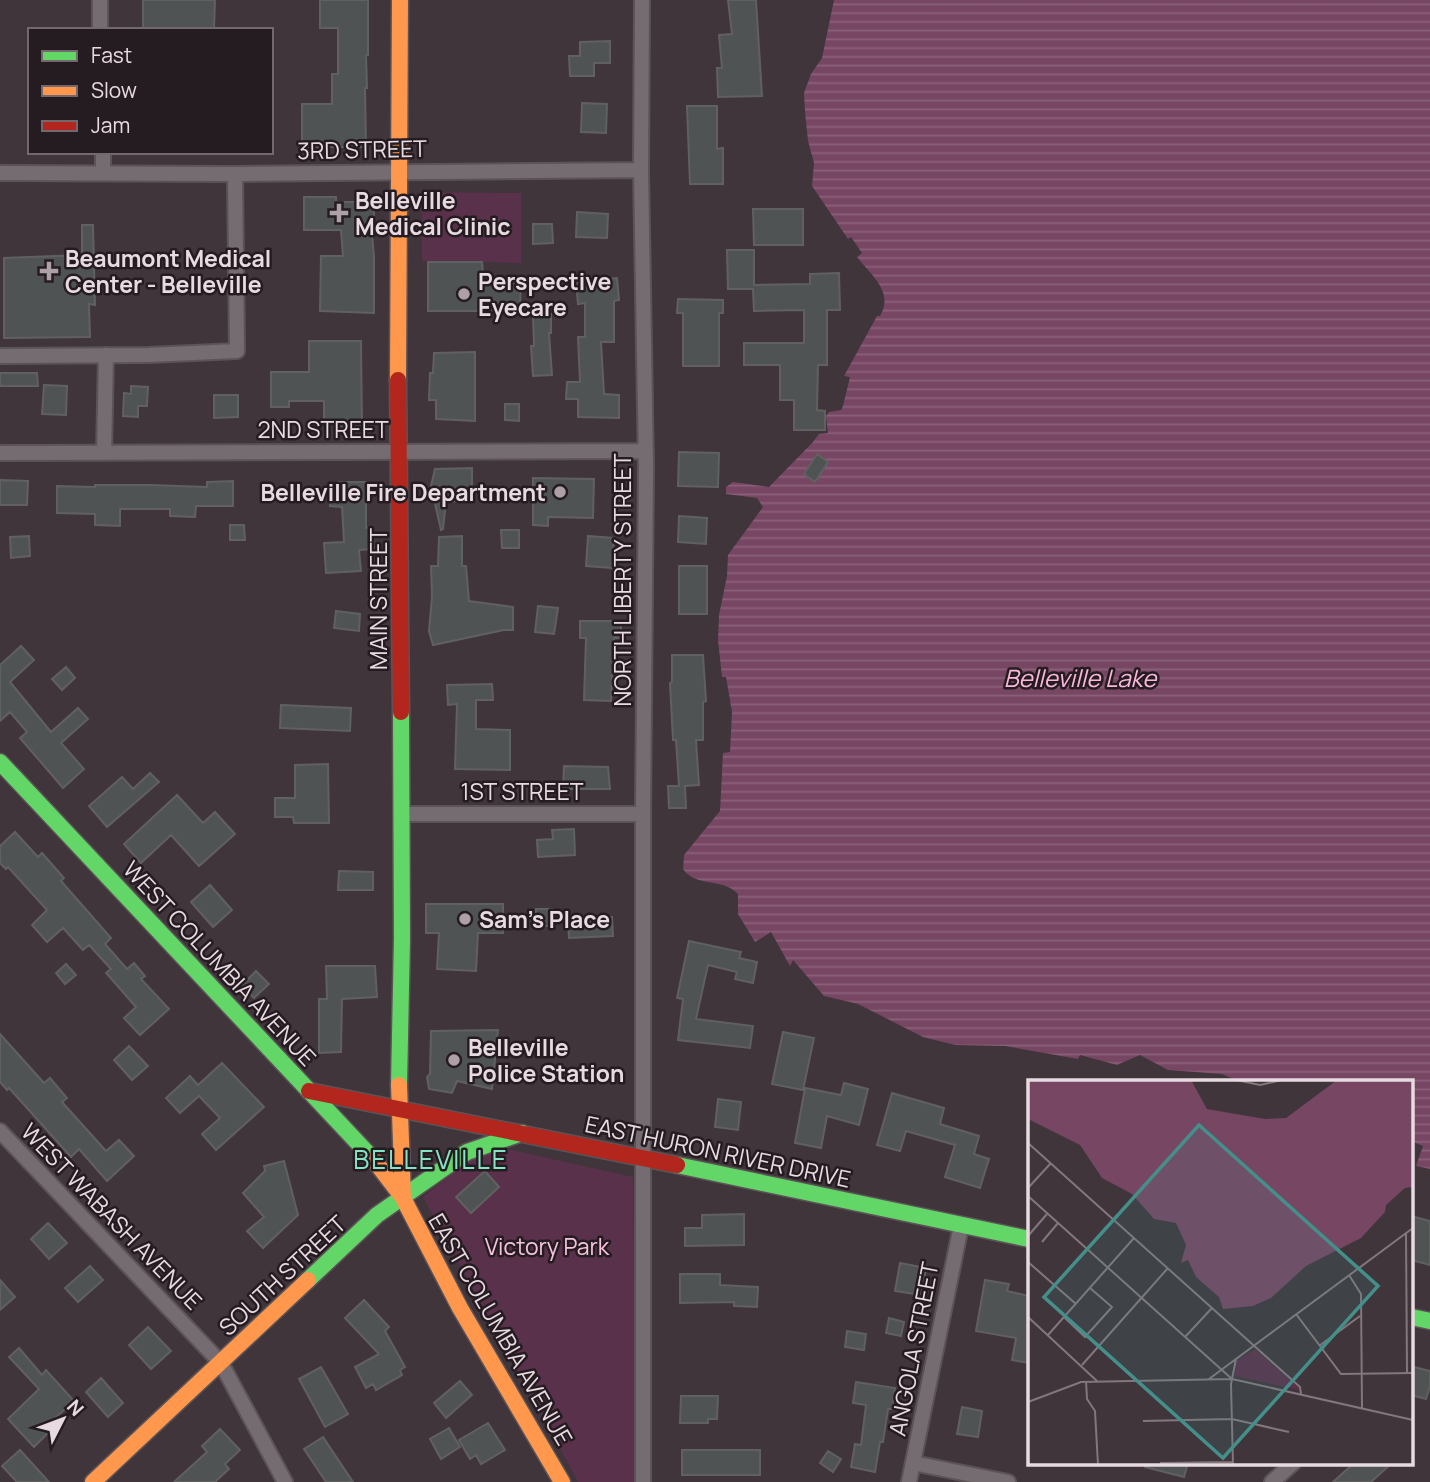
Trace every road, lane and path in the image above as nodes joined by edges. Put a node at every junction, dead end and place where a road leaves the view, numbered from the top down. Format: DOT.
graph roads {
  1 [pos="100,0"];
  2 [pos="400,0"];
  3 [pos="642,0"];
  4 [pos="100,28"];
  5 [pos="103,154"];
  6 [pos="641,170"];
  7 [pos="400,171"];
  8 [pos="103,172"];
  9 [pos="0,173"];
  10 [pos="235,174"];
  11 [pos="106,355"];
  12 [pos="0,356"];
  13 [pos="646,451"];
  14 [pos="399,452"];
  15 [pos="0,453"];
  16 [pos="104,453"];
  17 [pos="0,762"];
  18 [pos="401,814"];
  19 [pos="643,814"];
  20 [pos="309,1091"];
  21 [pos="398,1109"];
  22 [pos="0,1131"];
  23 [pos="523,1133"];
  24 [pos="644,1160"];
  25 [pos="402,1198"];
  26 [pos="961,1226"];
  27 [pos="1028,1239"];
  28 [pos="1412,1317"];
  29 [pos="1430,1321"];
  30 [pos="221,1363"];
  31 [pos="913,1463"];
  32 [pos="1292,1464"];
  33 [pos="93,1482"];
  34 [pos="285,1482"];
  35 [pos="562,1482"];
  36 [pos="643,1482"];
  37 [pos="909,1482"];
  38 [pos="1008,1482"];
  39 [pos="1272,1482"];
  1 -- 4 [label="street"];
  2 -- 7 [label="main road, MAIN STREET"];
  3 -- 6 [label="street, NORTH LIBERTY STREET"];
  5 -- 8 [label="street"];
  6 -- 7 [label="street, 3RD STREET"];
  6 -- 13 [label="street, NORTH LIBERTY STREET"];
  7 -- 10 [label="street, 3RD STREET"];
  7 -- 14 [label="main road, MAIN STREET"];
  8 -- 9 [label="street, 3RD STREET"];
  8 -- 10 [label="street, 3RD STREET"];
  10 -- 11 [label="street"];
  11 -- 12 [label="street"];
  11 -- 16 [label="street"];
  13 -- 14 [label="street, 2ND STREET"];
  13 -- 19 [label="street, NORTH LIBERTY STREET"];
  14 -- 16 [label="street, 2ND STREET"];
  14 -- 18 [label="main road, MAIN STREET"];
  15 -- 16 [label="street, 2ND STREET"];
  17 -- 20 [label="main road, WEST COLUMBIA AVENUE"];
  18 -- 19 [label="street, 1ST STREET"];
  18 -- 21 [label="main road, MAIN STREET"];
  19 -- 24 [label="street, NORTH LIBERTY STREET"];
  20 -- 21 [label="main road, EAST HURON RIVER DRIVE"];
  20 -- 25 [label="main road, WEST COLUMBIA AVENUE"];
  21 -- 23 [label="main road, EAST HURON RIVER DRIVE"];
  21 -- 25 [label="main road, MAIN STREET"];
  22 -- 30 [label="street, WEST WABASH AVENUE"];
  23 -- 24 [label="main road, EAST HURON RIVER DRIVE"];
  23 -- 25 [label="main road, SOUTH STREET"];
  24 -- 26 [label="main road, EAST HURON RIVER DRIVE"];
  24 -- 36 [label="street, NORTH LIBERTY STREET"];
  25 -- 30 [label="main road, SOUTH STREET"];
  25 -- 35 [label="main road, EAST COLUMBIA AVENUE"];
  26 -- 27 [label="main road, EAST HURON RIVER DRIVE"];
  26 -- 31 [label="street, ANGOLA STREET"];
  28 -- 29 [label="main road"];
  30 -- 33 [label="main road, SOUTH STREET"];
  30 -- 34 [label="street, WEST WABASH AVENUE"];
  31 -- 37 [label="street, ANGOLA STREET"];
  31 -- 38 [label="street"];
  32 -- 39 [label="street"];
}
